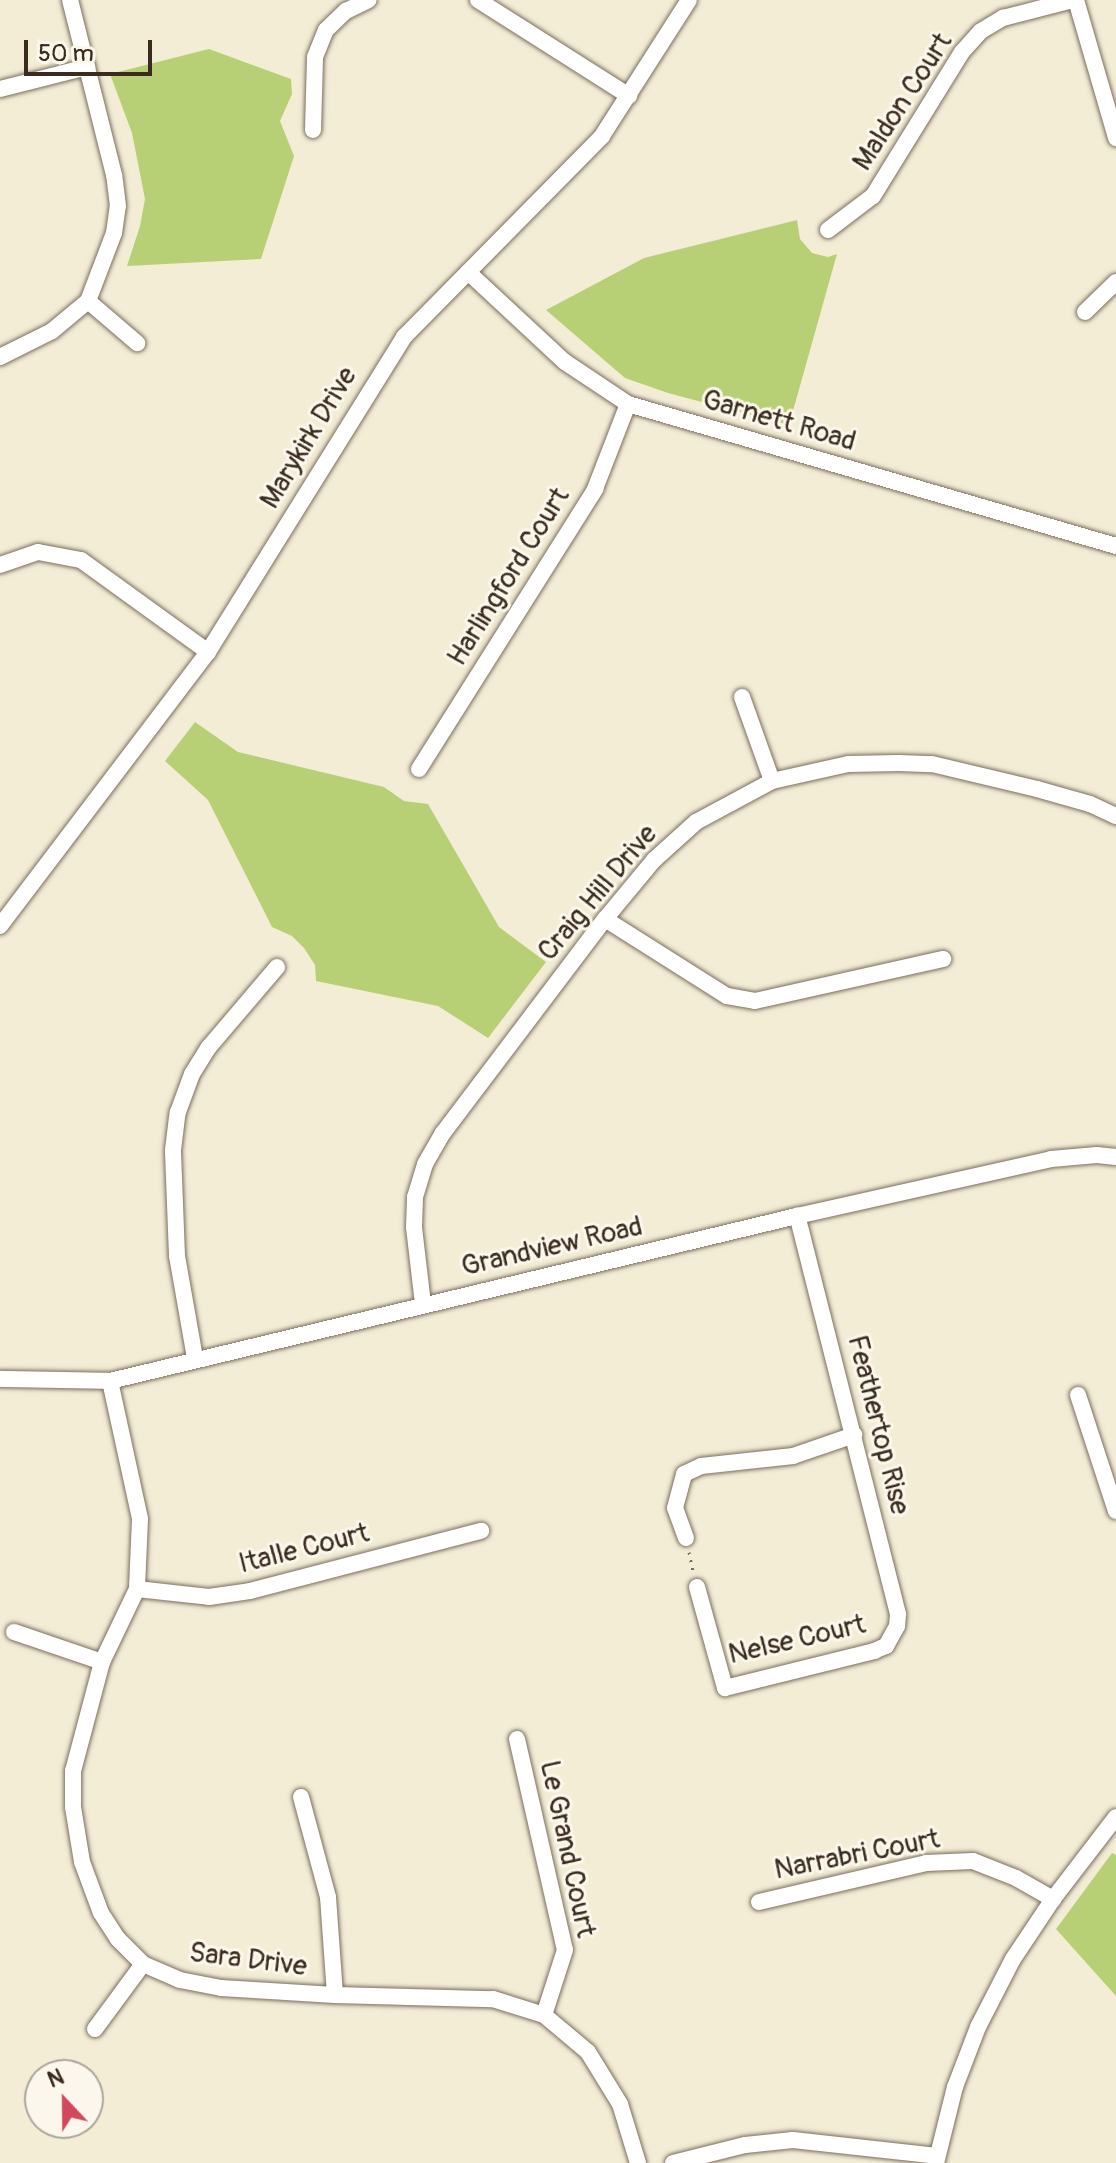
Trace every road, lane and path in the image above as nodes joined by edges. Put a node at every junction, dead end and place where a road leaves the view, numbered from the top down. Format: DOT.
graph roads {
  1 [pos="70,0"];
  2 [pos="369,0"];
  3 [pos="478,0"];
  4 [pos="689,0"];
  5 [pos="1074,0"];
  6 [pos="87,67"];
  7 [pos="0,89"];
  8 [pos="629,96"];
  9 [pos="313,130"];
  10 [pos="1116,138"];
  11 [pos="828,230"];
  12 [pos="468,272"];
  13 [pos="1116,282"];
  14 [pos="88,301"];
  15 [pos="1085,312"];
  16 [pos="137,343"];
  17 [pos="0,357"];
  18 [pos="628,404"];
  19 [pos="1116,546"];
  20 [pos="0,565"];
  21 [pos="208,652"];
  22 [pos="742,697"];
  23 [pos="419,769"];
  24 [pos="772,781"];
  25 [pos="1116,816"];
  26 [pos="605,919"];
  27 [pos="0,926"];
  28 [pos="943,959"];
  29 [pos="277,967"];
  30 [pos="1116,1157"];
  31 [pos="797,1216"];
  32 [pos="423,1304"];
  33 [pos="195,1358"];
  34 [pos="0,1379"];
  35 [pos="110,1381"];
  36 [pos="1078,1395"];
  37 [pos="854,1435"];
  38 [pos="1116,1511"];
  39 [pos="481,1531"];
  40 [pos="686,1538"];
  41 [pos="697,1587"];
  42 [pos="137,1589"];
  43 [pos="14,1632"];
  44 [pos="886,1646"];
  45 [pos="102,1662"];
  46 [pos="517,1739"];
  47 [pos="301,1797"];
  48 [pos="1116,1817"];
  49 [pos="1053,1899"];
  50 [pos="759,1902"];
  51 [pos="143,1964"];
  52 [pos="335,1995"];
  53 [pos="544,2015"];
  54 [pos="95,2029"];
  55 [pos="936,2160"];
  56 [pos="638,2163"];
  57 [pos="673,2163"];
  1 -- 6 [label="street"];
  2 -- 9 [label="street"];
  3 -- 8 [label="street"];
  4 -- 8 [label="street, Marykirk Drive"];
  5 -- 10 [label="street"];
  5 -- 11 [label="street, Maldon Court"];
  6 -- 7 [label="street"];
  6 -- 14 [label="street"];
  8 -- 12 [label="street, Marykirk Drive"];
  12 -- 18 [label="street, Garnett Road"];
  12 -- 21 [label="street, Marykirk Drive"];
  13 -- 15 [label="street"];
  14 -- 16 [label="street"];
  14 -- 17 [label="street"];
  18 -- 19 [label="street, Garnett Road"];
  18 -- 23 [label="street, Harlingford Court"];
  20 -- 21 [label="street"];
  21 -- 27 [label="street, Marykirk Drive"];
  22 -- 24 [label="street"];
  24 -- 25 [label="street, Craig Hill Drive"];
  24 -- 26 [label="street, Craig Hill Drive"];
  26 -- 28 [label="street"];
  26 -- 32 [label="street, Craig Hill Drive"];
  29 -- 33 [label="street"];
  30 -- 31 [label="street, Grandview Road"];
  31 -- 32 [label="street, Grandview Road"];
  31 -- 37 [label="street, Feathertop Rise"];
  32 -- 33 [label="street, Grandview Road"];
  33 -- 35 [label="street, Grandview Road"];
  34 -- 35 [label="street, Grandview Road"];
  35 -- 42 [label="street, Sara Drive"];
  36 -- 38 [label="street"];
  37 -- 40 [label="street"];
  37 -- 44 [label="street, Feathertop Rise"];
  39 -- 42 [label="street, Italle Court"];
  40 -- 41 [label="path"];
  41 -- 44 [label="street, Nelse Court"];
  42 -- 45 [label="street, Sara Drive"];
  43 -- 45 [label="street"];
  45 -- 51 [label="street, Sara Drive"];
  46 -- 53 [label="street, Le Grand Court"];
  47 -- 52 [label="street"];
  48 -- 49 [label="street"];
  49 -- 50 [label="street, Narrabri Court"];
  49 -- 55 [label="street"];
  51 -- 52 [label="street, Sara Drive"];
  51 -- 54 [label="street"];
  52 -- 53 [label="street, Sara Drive"];
  53 -- 56 [label="street, Sara Drive"];
  55 -- 57 [label="street"];
}
